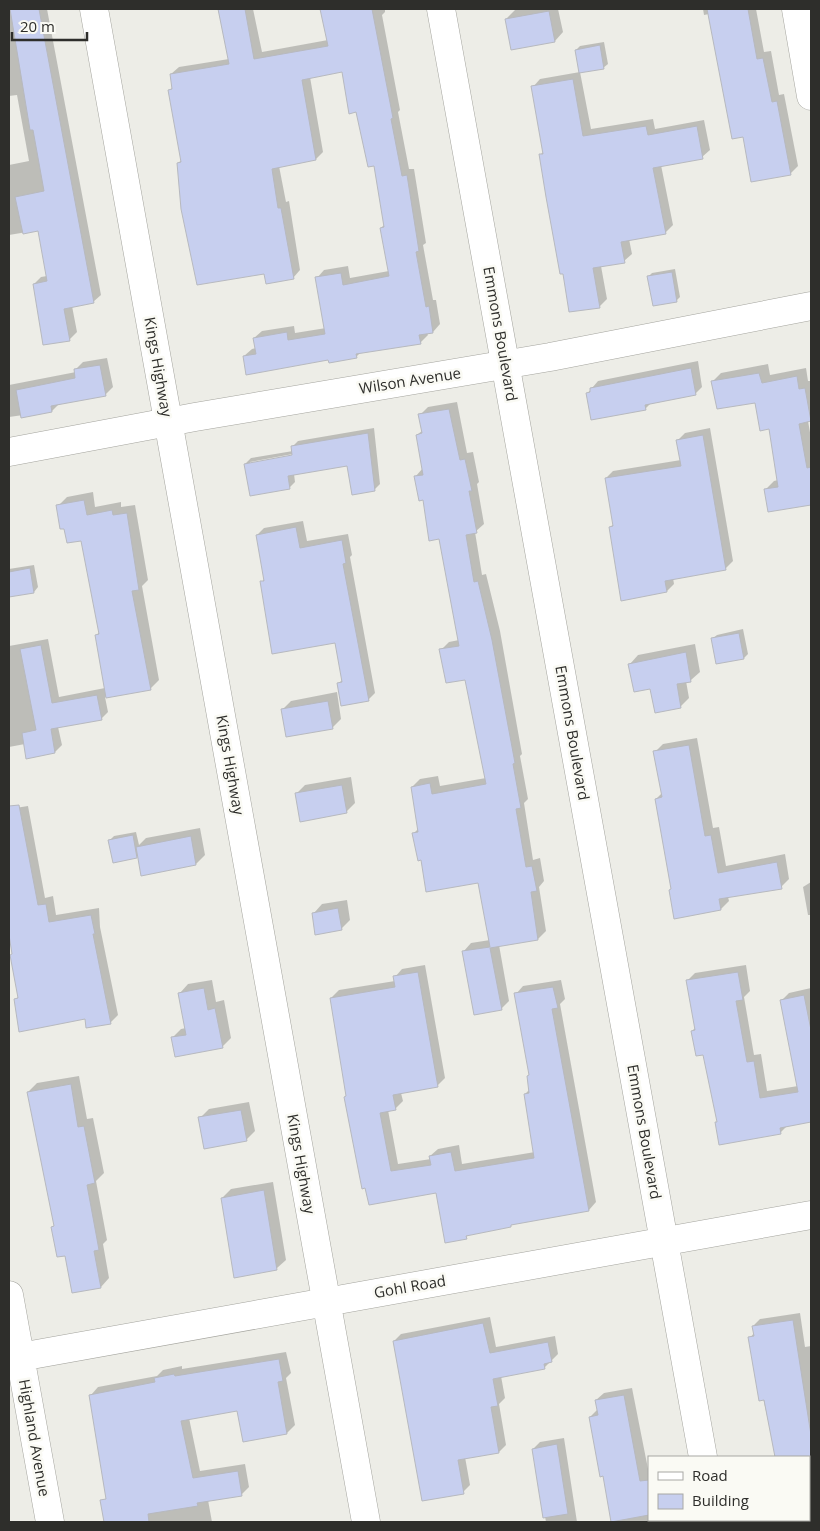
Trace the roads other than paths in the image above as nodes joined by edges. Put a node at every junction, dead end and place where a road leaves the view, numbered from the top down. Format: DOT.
graph roads {
  1 [pos="94,9"];
  2 [pos="441,9"];
  3 [pos="796,9"];
  4 [pos="811,96"];
  5 [pos="811,306"];
  6 [pos="506,364"];
  7 [pos="168,422"];
  8 [pos="9,452"];
  9 [pos="811,1215"];
  10 [pos="664,1242"];
  11 [pos="9,1295"];
  12 [pos="326,1302"];
  13 [pos="14,1358"];
  14 [pos="703,1456"];
  15 [pos="50,1522"];
  16 [pos="366,1522"];
  1 -- 7 [label="street, Kings Highway"];
  2 -- 6 [label="street, Emmons Boulevard"];
  3 -- 4 [label="street"];
  5 -- 6 [label="street, Wilson Avenue"];
  6 -- 7 [label="street, Wilson Avenue"];
  6 -- 10 [label="street, Emmons Boulevard"];
  7 -- 8 [label="street, Wilson Avenue"];
  7 -- 12 [label="street, Kings Highway"];
  9 -- 10 [label="street, Gohl Road"];
  10 -- 12 [label="street, Gohl Road"];
  10 -- 14 [label="street, Emmons Boulevard"];
  11 -- 13 [label="street, Highland Avenue"];
  12 -- 13 [label="street, Gohl Road"];
  12 -- 16 [label="street, Kings Highway"];
  13 -- 15 [label="street, Highland Avenue"];
}
